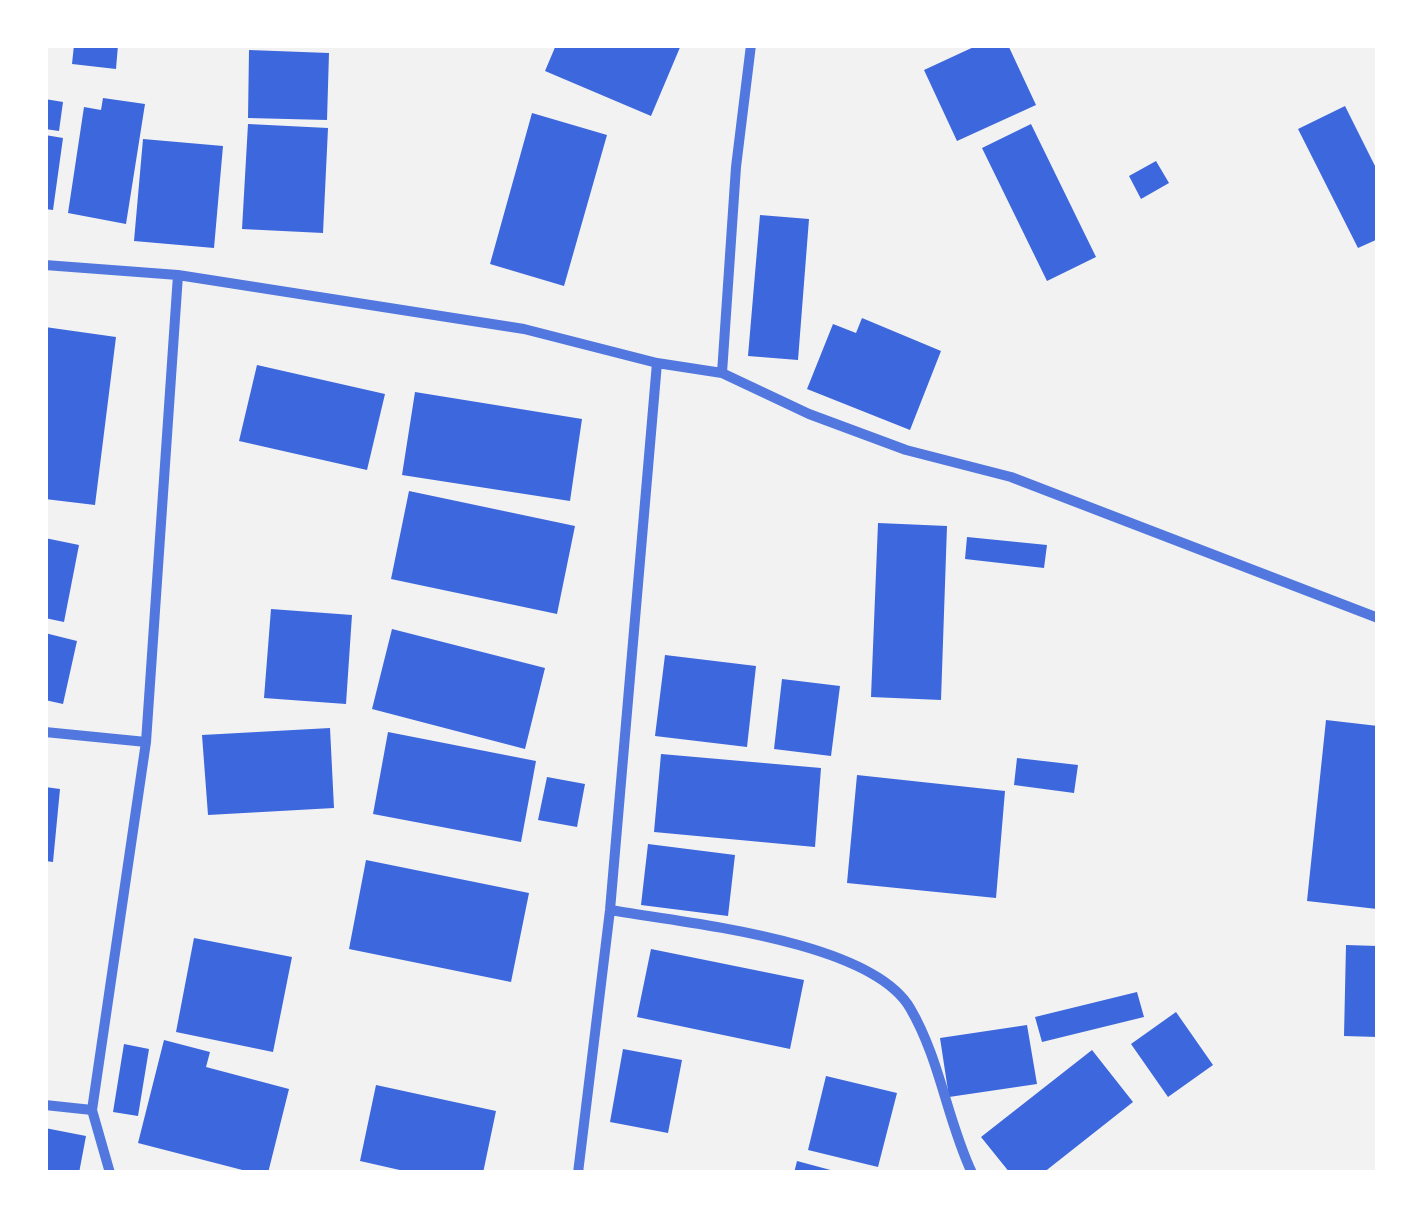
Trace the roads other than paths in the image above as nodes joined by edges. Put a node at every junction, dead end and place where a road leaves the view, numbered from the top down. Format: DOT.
graph roads {
  1 [pos="751,45"];
  2 [pos="45,265"];
  3 [pos="178,276"];
  4 [pos="656,363"];
  5 [pos="722,373"];
  6 [pos="1378,618"];
  7 [pos="45,732"];
  8 [pos="146,742"];
  9 [pos="610,910"];
  10 [pos="45,1105"];
  11 [pos="92,1110"];
  12 [pos="110,1173"];
  13 [pos="578,1173"];
  14 [pos="972,1173"];
  1 -- 5 [label="street"];
  2 -- 3 [label="street"];
  3 -- 4 [label="street"];
  3 -- 8 [label="street"];
  4 -- 5 [label="street"];
  4 -- 9 [label="street"];
  5 -- 6 [label="street"];
  7 -- 8 [label="street"];
  8 -- 11 [label="street"];
  9 -- 13 [label="street"];
  9 -- 14 [label="street"];
  10 -- 11 [label="street"];
  11 -- 12 [label="street"];
}
